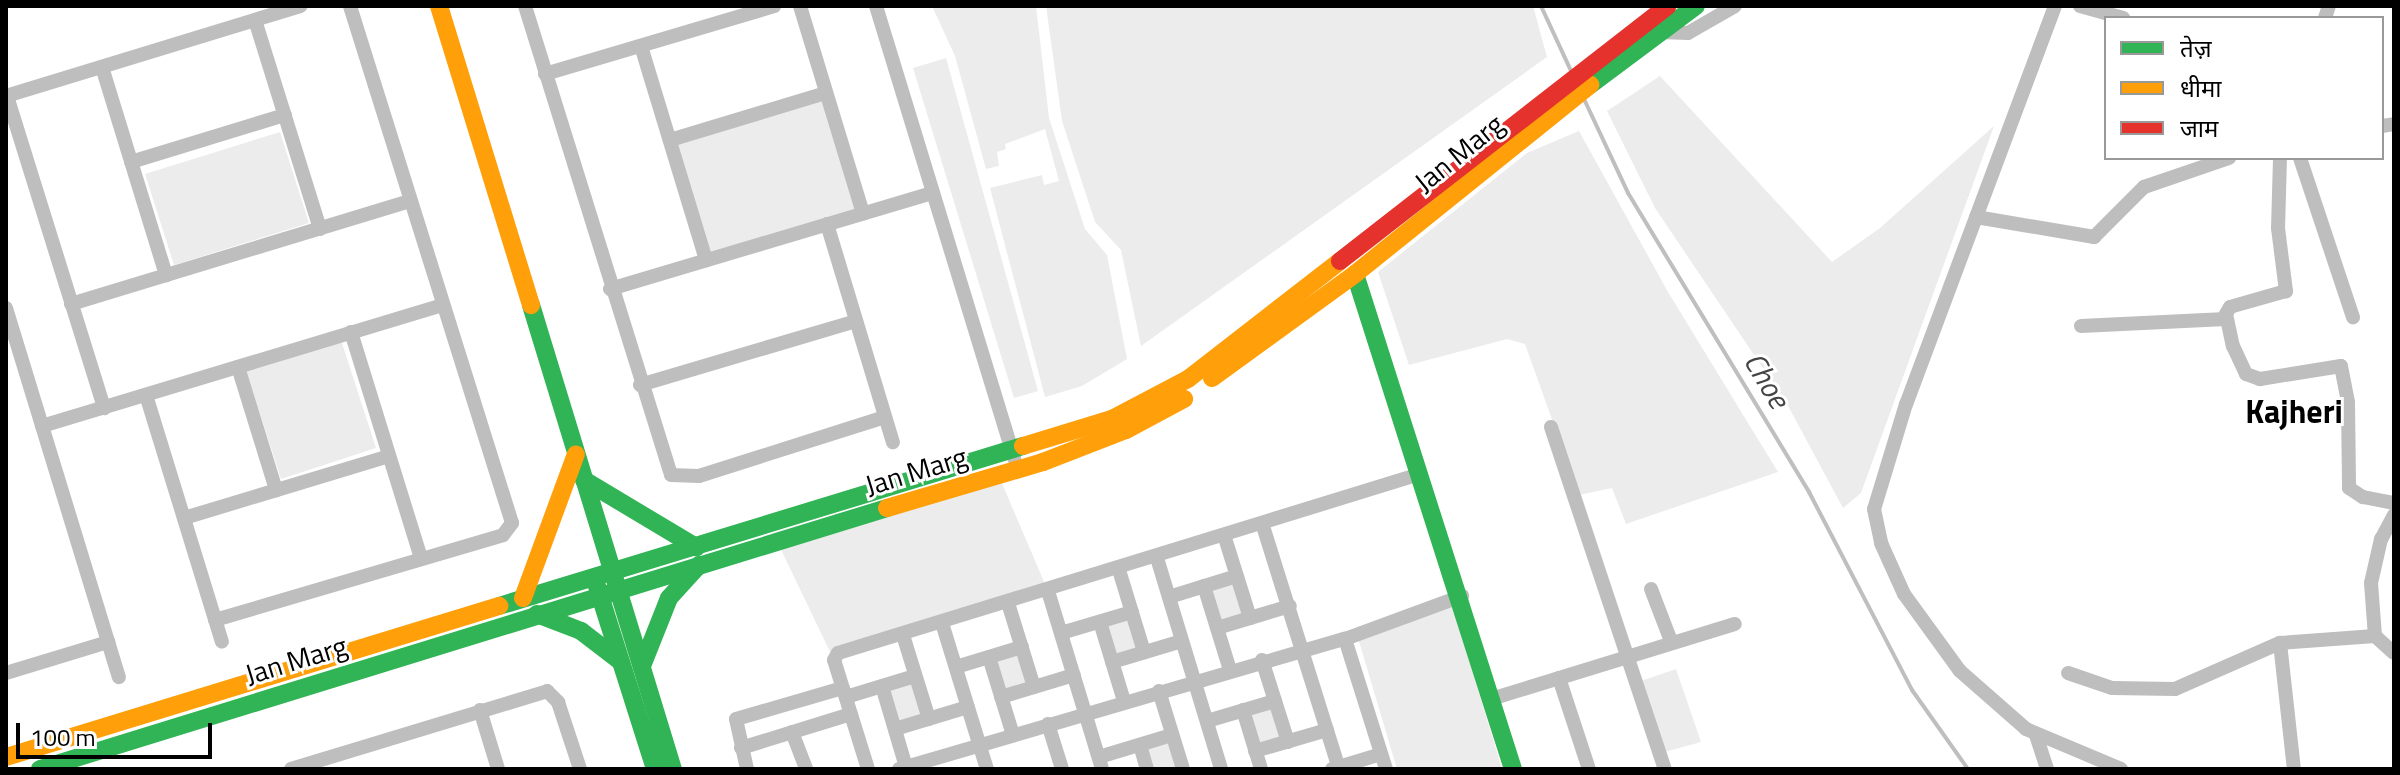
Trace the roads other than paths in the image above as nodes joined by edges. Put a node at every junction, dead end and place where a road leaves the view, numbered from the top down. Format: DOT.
graph roads {
  1 [pos="301,6"];
  2 [pos="350,6"];
  3 [pos="439,6"];
  4 [pos="525,6"];
  5 [pos="774,6"];
  6 [pos="800,6"];
  7 [pos="876,6"];
  8 [pos="1644,6"];
  9 [pos="1667,6"];
  10 [pos="1696,6"];
  11 [pos="1735,6"];
  12 [pos="2055,6"];
  13 [pos="2080,6"];
  14 [pos="2116,16"];
  15 [pos="255,20"];
  16 [pos="1633,31"];
  17 [pos="1660,32"];
  18 [pos="641,46"];
  19 [pos="1612,58"];
  20 [pos="102,67"];
  21 [pos="545,74"];
  22 [pos="826,93"];
  23 [pos="6,96"];
  24 [pos="1545,108"];
  25 [pos="285,115"];
  26 [pos="670,140"];
  27 [pos="2223,160"];
  28 [pos="2280,160"];
  29 [pos="2301,160"];
  30 [pos="131,162"];
  31 [pos="933,193"];
  32 [pos="411,201"];
  33 [pos="863,214"];
  34 [pos="1976,217"];
  35 [pos="827,224"];
  36 [pos="320,229"];
  37 [pos="706,260"];
  38 [pos="1355,274"];
  39 [pos="166,275"];
  40 [pos="610,289"];
  41 [pos="71,304"];
  42 [pos="443,305"];
  43 [pos="6,308"];
  44 [pos="2353,317"];
  45 [pos="2226,319"];
  46 [pos="856,321"];
  47 [pos="2081,326"];
  48 [pos="351,332"];
  49 [pos="11,342"];
  50 [pos="238,367"];
  51 [pos="640,385"];
  52 [pos="146,395"];
  53 [pos="104,408"];
  54 [pos="885,417"];
  55 [pos="42,426"];
  56 [pos="1551,427"];
  57 [pos="1076,441"];
  58 [pos="893,442"];
  59 [pos="576,454"];
  60 [pos="389,456"];
  61 [pos="1014,461"];
  62 [pos="1420,474"];
  63 [pos="584,480"];
  64 [pos="276,490"];
  65 [pos="2394,503"];
  66 [pos="2394,515"];
  67 [pos="184,518"];
  68 [pos="1262,523"];
  69 [pos="1225,538"];
  70 [pos="601,540"];
  71 [pos="698,555"];
  72 [pos="421,558"];
  73 [pos="1157,558"];
  74 [pos="1119,570"];
  75 [pos="1237,576"];
  76 [pos="617,580"];
  77 [pos="596,585"];
  78 [pos="1204,586"];
  79 [pos="1651,589"];
  80 [pos="1048,591"];
  81 [pos="1462,596"];
  82 [pos="1169,597"];
  83 [pos="523,598"];
  84 [pos="1008,603"];
  85 [pos="1290,606"];
  86 [pos="1132,612"];
  87 [pos="537,614"];
  88 [pos="1250,618"];
  89 [pos="215,620"];
  90 [pos="1100,622"];
  91 [pos="942,623"];
  92 [pos="1735,624"];
  93 [pos="1217,628"];
  94 [pos="1061,633"];
  95 [pos="903,635"];
  96 [pos="2375,636"];
  97 [pos="1345,639"];
  98 [pos="1182,641"];
  99 [pos="1671,641"];
  100 [pos="108,642"];
  101 [pos="222,642"];
  102 [pos="2280,643"];
  103 [pos="1022,647"];
  104 [pos="1302,650"];
  105 [pos="1144,652"];
  106 [pos="2394,653"];
  107 [pos="1628,655"];
  108 [pos="989,657"];
  109 [pos="1262,660"];
  110 [pos="621,662"];
  111 [pos="1112,662"];
  112 [pos="641,667"];
  113 [pos="956,667"];
  114 [pos="1230,670"];
  115 [pos="6,673"];
  116 [pos="2068,673"];
  117 [pos="1074,675"];
  118 [pos="915,676"];
  119 [pos="119,677"];
  120 [pos="1559,678"];
  121 [pos="1195,680"];
  122 [pos="882,686"];
  123 [pos="1034,687"];
  124 [pos="1159,691"];
  125 [pos="845,692"];
  126 [pos="1001,697"];
  127 [pos="1491,699"];
  128 [pos="1124,701"];
  129 [pos="1275,701"];
  130 [pos="968,707"];
  131 [pos="480,710"];
  132 [pos="1243,710"];
  133 [pos="1085,713"];
  134 [pos="851,714"];
  135 [pos="929,719"];
  136 [pos="1207,721"];
  137 [pos="1048,724"];
  138 [pos="895,729"];
  139 [pos="1327,730"];
  140 [pos="792,732"];
  141 [pos="1013,735"];
  142 [pos="1172,735"];
  143 [pos="2036,735"];
  144 [pos="1288,742"];
  145 [pos="979,745"];
  146 [pos="1140,745"];
  147 [pos="741,748"];
  148 [pos="1255,751"];
  149 [pos="6,757"];
  150 [pos="336,762"];
  151 [pos="1384,762"];
  152 [pos="942,763"];
  153 [pos="1101,763"];
  154 [pos="903,768"];
  155 [pos="1058,768"];
  156 [pos="1216,768"];
  157 [pos="1337,768"];
  158 [pos="40,769"];
  159 [pos="291,769"];
  160 [pos="498,769"];
  161 [pos="580,769"];
  162 [pos="655,769"];
  163 [pos="673,769"];
  164 [pos="747,769"];
  165 [pos="806,769"];
  166 [pos="868,769"];
  167 [pos="987,769"];
  168 [pos="1147,769"];
  169 [pos="1183,769"];
  170 [pos="1261,769"];
  171 [pos="1513,769"];
  172 [pos="1589,769"];
  173 [pos="1665,769"];
  174 [pos="2047,769"];
  175 [pos="2121,769"];
  176 [pos="2294,769"];
  1 -- 15 [label="street"];
  2 -- 32 [label="street"];
  3 -- 59 [label="main road"];
  4 -- 21 [label="street"];
  5 -- 18 [label="street"];
  6 -- 22 [label="street"];
  7 -- 31 [label="street"];
  8 -- 16 [label="street"];
  9 -- 16 [label="main road, Jan Marg"];
  10 -- 17 [label="main road, Jan Marg"];
  11 -- 17 [label="street"];
  12 -- 34 [label="street"];
  13 -- 14 [label="street"];
  15 -- 20 [label="street"];
  15 -- 25 [label="street"];
  16 -- 19 [label="main road, Jan Marg"];
  17 -- 19 [label="main road, Jan Marg"];
  18 -- 21 [label="street"];
  18 -- 26 [label="street"];
  19 -- 24 [label="main road, Jan Marg"];
  20 -- 23 [label="street"];
  20 -- 30 [label="street"];
  21 -- 40 [label="street"];
  22 -- 26 [label="street"];
  22 -- 33 [label="street"];
  23 -- 41 [label="street"];
  24 -- 38 [label="main road, Jan Marg"];
  24 -- 57 [label="main road, Jan Marg"];
  25 -- 30 [label="street"];
  25 -- 36 [label="street"];
  26 -- 37 [label="street"];
  27 -- 34 [label="street"];
  28 -- 45 [label="street"];
  29 -- 44 [label="street"];
  30 -- 39 [label="street"];
  31 -- 33 [label="street"];
  31 -- 61 [label="street"];
  32 -- 36 [label="street"];
  32 -- 42 [label="street"];
  33 -- 35 [label="street"];
  34 -- 143 [label="street"];
  35 -- 37 [label="street"];
  35 -- 46 [label="street"];
  36 -- 39 [label="street"];
  37 -- 40 [label="street"];
  38 -- 57 [label="main road, Jan Marg"];
  38 -- 62 [label="main road"];
  39 -- 41 [label="street"];
  40 -- 51 [label="street"];
  41 -- 53 [label="street"];
  42 -- 48 [label="street"];
  42 -- 72 [label="street"];
  43 -- 49 [label="street"];
  45 -- 47 [label="street"];
  45 -- 65 [label="street"];
  46 -- 51 [label="street"];
  46 -- 54 [label="street"];
  48 -- 50 [label="street"];
  48 -- 60 [label="street"];
  49 -- 55 [label="street"];
  50 -- 52 [label="street"];
  50 -- 64 [label="street"];
  51 -- 54 [label="street"];
  52 -- 53 [label="street"];
  52 -- 67 [label="street"];
  53 -- 55 [label="street"];
  54 -- 58 [label="street"];
  55 -- 100 [label="street"];
  56 -- 107 [label="street"];
  57 -- 61 [label="main road, Jan Marg"];
  57 -- 61 [label="main road, Jan Marg"];
  59 -- 63 [label="main road"];
  59 -- 83 [label="main road"];
  60 -- 64 [label="street"];
  60 -- 72 [label="street"];
  61 -- 71 [label="main road, Jan Marg"];
  62 -- 68 [label="street"];
  62 -- 81 [label="main road"];
  63 -- 70 [label="main road"];
  63 -- 71 [label="main road"];
  64 -- 67 [label="street"];
  66 -- 96 [label="street"];
  67 -- 89 [label="street"];
  68 -- 69 [label="street"];
  68 -- 85 [label="street"];
  69 -- 73 [label="street"];
  69 -- 75 [label="street"];
  70 -- 76 [label="main road"];
  70 -- 77 [label="main road"];
  71 -- 76 [label="main road, Jan Marg"];
  71 -- 112 [label="main road"];
  72 -- 89 [label="street"];
  73 -- 74 [label="street"];
  73 -- 82 [label="street"];
  74 -- 80 [label="street"];
  74 -- 86 [label="street"];
  75 -- 78 [label="street"];
  75 -- 88 [label="street"];
  76 -- 77 [label="main road, Jan Marg"];
  76 -- 112 [label="main road"];
  77 -- 83 [label="main road"];
  77 -- 87 [label="main road, Jan Marg"];
  77 -- 110 [label="main road"];
  78 -- 82 [label="street"];
  78 -- 93 [label="street"];
  79 -- 99 [label="street"];
  80 -- 84 [label="street"];
  80 -- 94 [label="street"];
  81 -- 97 [label="street"];
  81 -- 127 [label="main road"];
  82 -- 98 [label="street"];
  83 -- 149 [label="main road"];
  84 -- 91 [label="street"];
  84 -- 103 [label="street"];
  85 -- 88 [label="street"];
  85 -- 104 [label="street"];
  86 -- 90 [label="street"];
  86 -- 105 [label="street"];
  87 -- 110 [label="main road"];
  87 -- 158 [label="main road, Jan Marg"];
  88 -- 93 [label="street"];
  89 -- 101 [label="street"];
  90 -- 94 [label="street"];
  90 -- 111 [label="street"];
  91 -- 95 [label="street"];
  91 -- 113 [label="street"];
  92 -- 99 [label="street"];
  93 -- 114 [label="street"];
  94 -- 117 [label="street"];
  95 -- 118 [label="street"];
  95 -- 125 [label="street"];
  96 -- 102 [label="street"];
  96 -- 106 [label="street"];
  97 -- 104 [label="street"];
  97 -- 151 [label="street"];
  98 -- 105 [label="street"];
  98 -- 121 [label="street"];
  99 -- 107 [label="street"];
  100 -- 115 [label="street"];
  100 -- 119 [label="street"];
  102 -- 116 [label="street"];
  102 -- 176 [label="street"];
  103 -- 108 [label="street"];
  103 -- 123 [label="street"];
  104 -- 109 [label="street"];
  104 -- 139 [label="street"];
  105 -- 111 [label="street"];
  107 -- 120 [label="street"];
  107 -- 173 [label="street"];
  108 -- 113 [label="street"];
  108 -- 126 [label="street"];
  109 -- 114 [label="street"];
  109 -- 129 [label="street"];
  110 -- 162 [label="main road"];
  111 -- 128 [label="street"];
  112 -- 163 [label="main road"];
  113 -- 130 [label="street"];
  114 -- 121 [label="street"];
  117 -- 123 [label="street"];
  117 -- 133 [label="street"];
  118 -- 122 [label="street"];
  118 -- 135 [label="street"];
  120 -- 127 [label="street"];
  120 -- 172 [label="street"];
  121 -- 124 [label="street"];
  121 -- 136 [label="street"];
  122 -- 125 [label="street"];
  122 -- 138 [label="street"];
  123 -- 126 [label="street"];
  124 -- 128 [label="street"];
  124 -- 142 [label="street"];
  125 -- 134 [label="street"];
  125 -- 147 [label="street"];
  126 -- 141 [label="street"];
  127 -- 171 [label="main road"];
  128 -- 133 [label="street"];
  129 -- 132 [label="street"];
  129 -- 144 [label="street"];
  130 -- 135 [label="street"];
  130 -- 145 [label="street"];
  131 -- 150 [label="street"];
  131 -- 160 [label="street"];
  131 -- 161 [label="street"];
  132 -- 136 [label="street"];
  132 -- 148 [label="street"];
  133 -- 137 [label="street"];
  133 -- 153 [label="street"];
  134 -- 140 [label="street"];
  134 -- 166 [label="street"];
  135 -- 138 [label="street"];
  136 -- 156 [label="street"];
  137 -- 141 [label="street"];
  137 -- 155 [label="street"];
  138 -- 154 [label="street"];
  139 -- 144 [label="street"];
  139 -- 157 [label="street"];
  140 -- 147 [label="street"];
  140 -- 165 [label="street"];
  141 -- 145 [label="street"];
  142 -- 146 [label="street"];
  142 -- 169 [label="street"];
  143 -- 174 [label="street"];
  143 -- 175 [label="street"];
  144 -- 148 [label="street"];
  145 -- 152 [label="street"];
  145 -- 167 [label="street"];
  146 -- 153 [label="street"];
  146 -- 168 [label="street"];
  147 -- 164 [label="street"];
  148 -- 170 [label="street"];
  150 -- 159 [label="street"];
  151 -- 157 [label="street"];
  152 -- 154 [label="street"];
}
